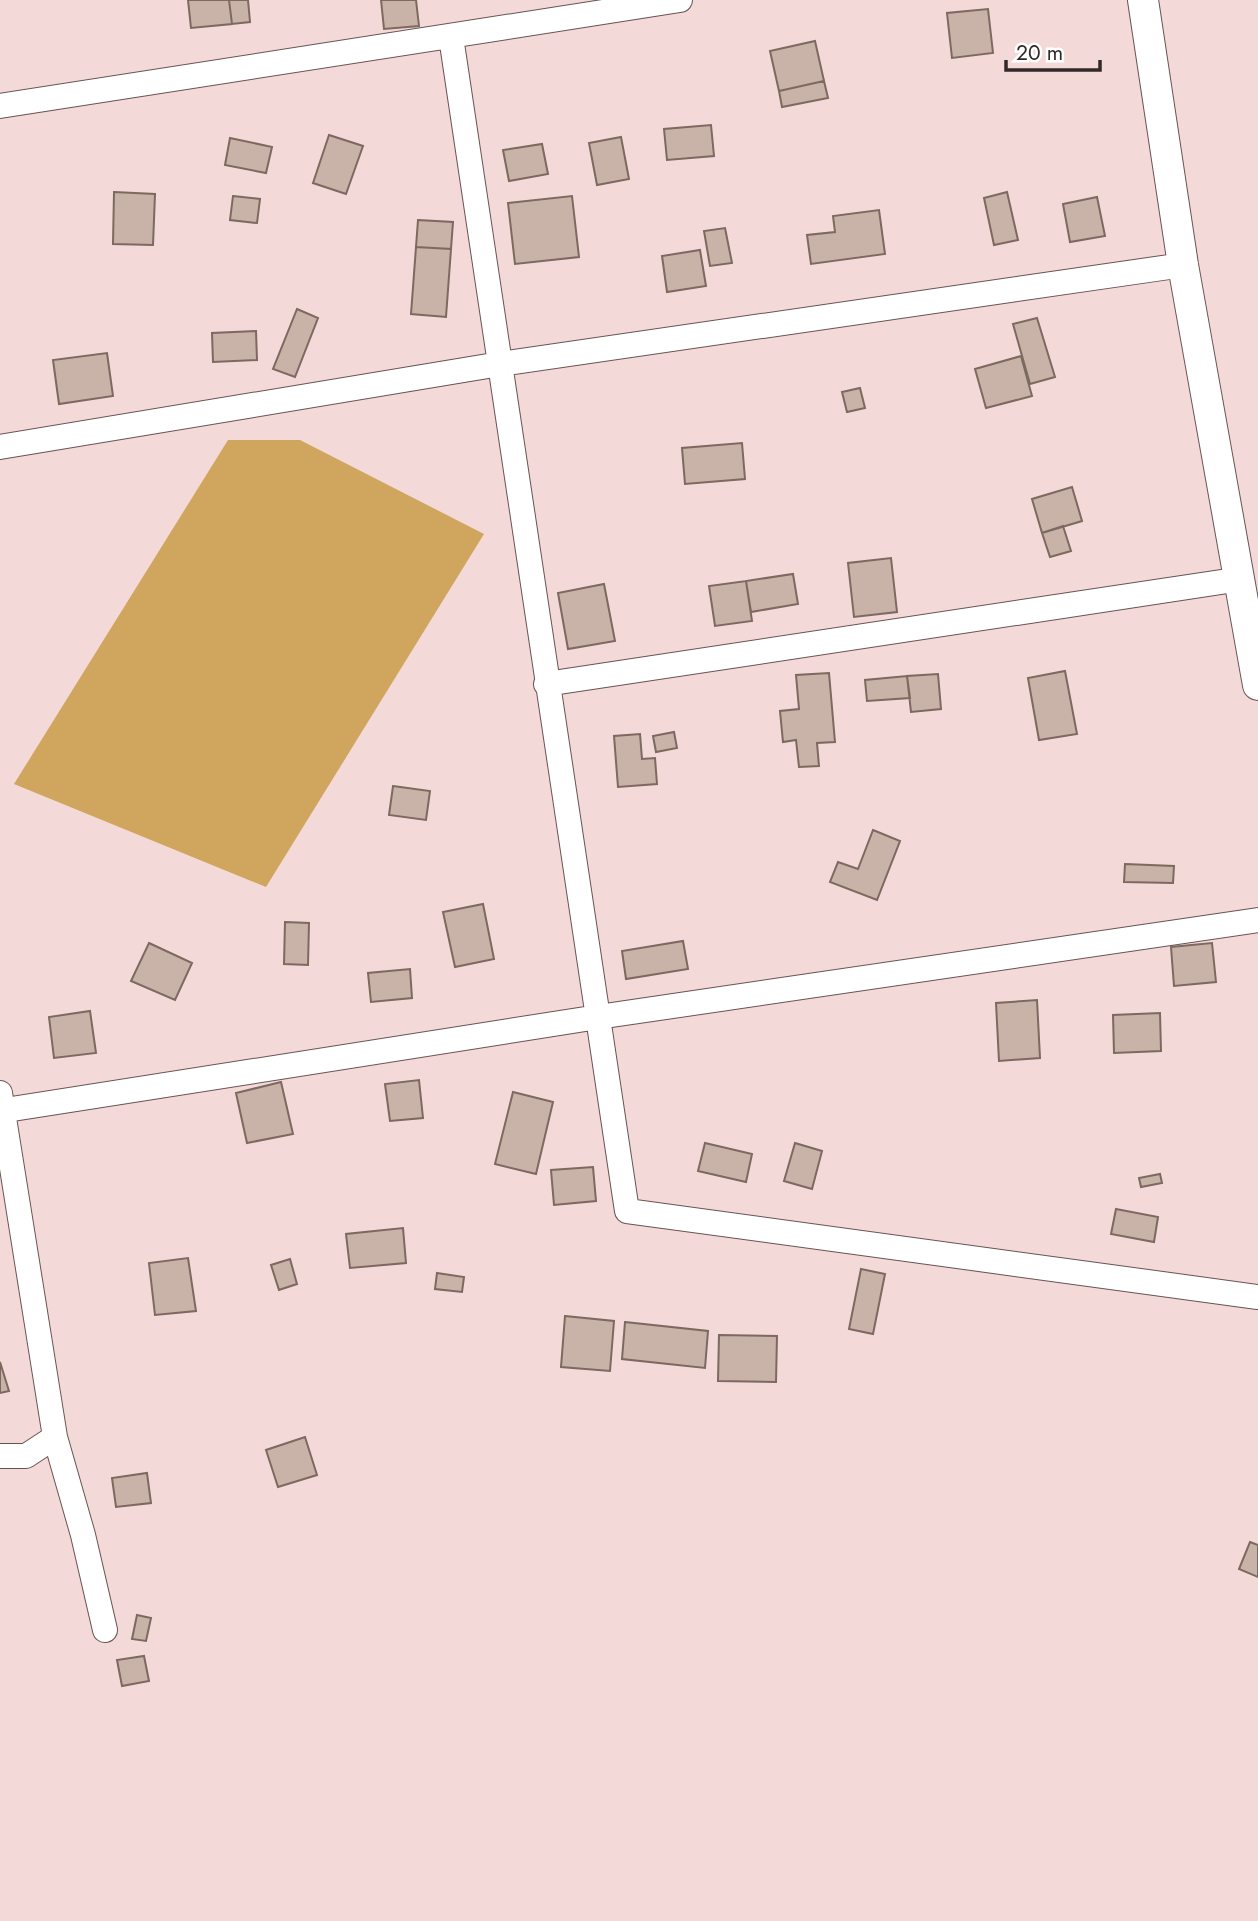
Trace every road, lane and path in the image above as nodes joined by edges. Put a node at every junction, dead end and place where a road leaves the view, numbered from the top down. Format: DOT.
graph roads {
  1 [pos="680,0"];
  2 [pos="1143,0"];
  3 [pos="451,37"];
  4 [pos="0,106"];
  5 [pos="1182,265"];
  6 [pos="500,364"];
  7 [pos="0,447"];
  8 [pos="1241,579"];
  9 [pos="546,684"];
  10 [pos="1258,685"];
  11 [pos="1258,920"];
  12 [pos="598,1017"];
  13 [pos="1,1105"];
  14 [pos="1258,1297"];
  15 [pos="55,1437"];
  16 [pos="0,1456"];
  17 [pos="104,1630"];
  1 -- 3 [label="street"];
  2 -- 5 [label="street"];
  3 -- 4 [label="street"];
  3 -- 6 [label="street"];
  5 -- 6 [label="street"];
  5 -- 8 [label="street"];
  6 -- 7 [label="street"];
  6 -- 9 [label="street"];
  8 -- 9 [label="street"];
  8 -- 10 [label="street"];
  9 -- 12 [label="street"];
  11 -- 12 [label="street"];
  12 -- 13 [label="street"];
  12 -- 14 [label="street"];
  13 -- 15 [label="street"];
  15 -- 16 [label="street"];
  15 -- 17 [label="street"];
}
